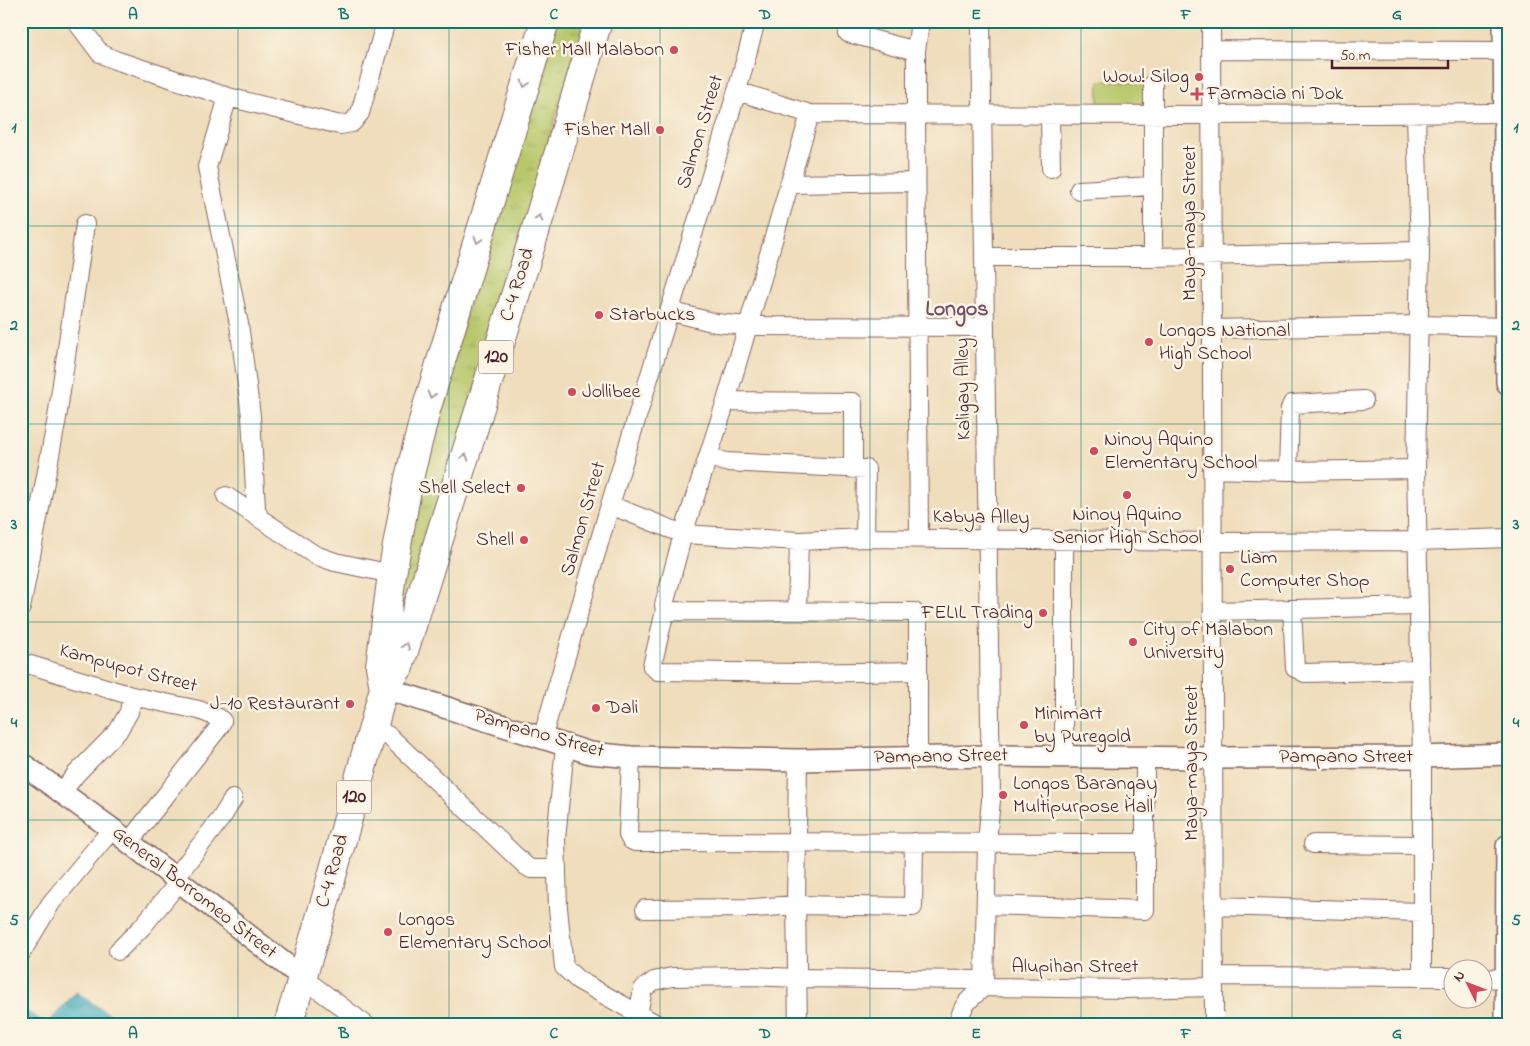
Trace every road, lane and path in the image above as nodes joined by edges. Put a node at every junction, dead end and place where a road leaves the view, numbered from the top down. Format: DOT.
graph roads {
  1 [pos="76,21"];
  2 [pos="386,21"];
  3 [pos="545,21"];
  4 [pos="598,21"];
  5 [pos="756,21"];
  6 [pos="920,21"];
  7 [pos="981,21"];
  8 [pos="1211,21"];
  9 [pos="1506,21"];
  10 [pos="848,33"];
  11 [pos="1211,50"];
  12 [pos="916,51"];
  13 [pos="1506,51"];
  14 [pos="1153,84"];
  15 [pos="736,91"];
  16 [pos="228,98"];
  17 [pos="1506,113"];
  18 [pos="810,114"];
  19 [pos="916,114"];
  20 [pos="982,114"];
  21 [pos="1050,114"];
  22 [pos="1152,114"];
  23 [pos="1416,114"];
  24 [pos="1211,115"];
  25 [pos="1051,168"];
  26 [pos="916,182"];
  27 [pos="789,184"];
  28 [pos="1152,186"];
  29 [pos="1079,190"];
  30 [pos="85,224"];
  31 [pos="1420,252"];
  32 [pos="1211,256"];
  33 [pos="984,257"];
  34 [pos="1153,257"];
  35 [pos="669,312"];
  36 [pos="748,326"];
  37 [pos="1418,326"];
  38 [pos="918,327"];
  39 [pos="985,327"];
  40 [pos="1508,327"];
  41 [pos="1212,329"];
  42 [pos="1509,382"];
  43 [pos="1364,400"];
  44 [pos="726,401"];
  45 [pos="709,457"];
  46 [pos="853,469"];
  47 [pos="1212,469"];
  48 [pos="1416,469"];
  49 [pos="1288,471"];
  50 [pos="226,496"];
  51 [pos="610,505"];
  52 [pos="259,517"];
  53 [pos="683,534"];
  54 [pos="865,538"];
  55 [pos="1509,538"];
  56 [pos="919,539"];
  57 [pos="988,539"];
  58 [pos="798,541"];
  59 [pos="1064,541"];
  60 [pos="1417,541"];
  61 [pos="1212,542"];
  62 [pos="392,574"];
  63 [pos="1418,606"];
  64 [pos="21,608"];
  65 [pos="1292,609"];
  66 [pos="1213,610"];
  67 [pos="665,611"];
  68 [pos="797,611"];
  69 [pos="21,662"];
  70 [pos="1420,670"];
  71 [pos="917,671"];
  72 [pos="384,688"];
  73 [pos="132,696"];
  74 [pos="374,727"];
  75 [pos="542,738"];
  76 [pos="566,746"];
  77 [pos="1509,754"];
  78 [pos="990,756"];
  79 [pos="1064,756"];
  80 [pos="631,757"];
  81 [pos="918,757"];
  82 [pos="1146,757"];
  83 [pos="1422,757"];
  84 [pos="1213,758"];
  85 [pos="798,760"];
  86 [pos="21,763"];
  87 [pos="62,792"];
  88 [pos="233,799"];
  89 [pos="112,829"];
  90 [pos="129,842"];
  91 [pos="914,842"];
  92 [pos="987,842"];
  93 [pos="798,843"];
  94 [pos="1146,843"];
  95 [pos="1313,844"];
  96 [pos="1422,845"];
  97 [pos="1509,847"];
  98 [pos="557,869"];
  99 [pos="177,880"];
  100 [pos="796,905"];
  101 [pos="986,905"];
  102 [pos="1214,906"];
  103 [pos="646,909"];
  104 [pos="1422,912"];
  105 [pos="118,951"];
  106 [pos="21,953"];
  107 [pos="1422,976"];
  108 [pos="1442,977"];
  109 [pos="303,978"];
  110 [pos="798,978"];
  111 [pos="1492,978"];
  112 [pos="1508,979"];
  113 [pos="1214,982"];
  114 [pos="984,985"];
  115 [pos="638,1014"];
  116 [pos="288,1025"];
  117 [pos="366,1025"];
  118 [pos="658,1025"];
  119 [pos="798,1025"];
  120 [pos="958,1025"];
  121 [pos="1214,1025"];
  122 [pos="1508,1025"];
  1 -- 16 [label="street"];
  2 -- 16 [label="street"];
  3 -- 62 [label="highway, C-4 Road / 120, one-way"];
  72 -- 4 [label="highway, C-4 Road / 120, one-way"];
  5 -- 15 [label="street, Salmon Street"];
  6 -- 12 [label="street"];
  7 -- 20 [label="street, Kaligay Alley"];
  8 -- 11 [label="street, Maya-maya Street"];
  9 -- 13 [label="main road"];
  10 -- 12 [label="street"];
  11 -- 13 [label="street"];
  11 -- 24 [label="street, Maya-maya Street"];
  12 -- 19 [label="street"];
  13 -- 17 [label="main road"];
  14 -- 22 [label="street"];
  15 -- 18 [label="street"];
  15 -- 35 [label="street, Salmon Street"];
  16 -- 52 [label="street"];
  17 -- 23 [label="street"];
  17 -- 40 [label="main road"];
  18 -- 19 [label="street"];
  18 -- 27 [label="street"];
  19 -- 20 [label="street"];
  19 -- 26 [label="street"];
  20 -- 21 [label="street"];
  20 -- 33 [label="street, Kaligay Alley"];
  21 -- 22 [label="street"];
  21 -- 25 [label="street"];
  22 -- 24 [label="street"];
  22 -- 28 [label="street"];
  23 -- 24 [label="street"];
  23 -- 31 [label="street"];
  24 -- 32 [label="street, Maya-maya Street"];
  26 -- 27 [label="street"];
  26 -- 38 [label="street"];
  27 -- 36 [label="street"];
  28 -- 29 [label="street"];
  28 -- 34 [label="street"];
  30 -- 64 [label="street"];
  31 -- 32 [label="street"];
  31 -- 37 [label="street"];
  32 -- 34 [label="street"];
  32 -- 41 [label="street, Maya-maya Street"];
  33 -- 34 [label="street"];
  33 -- 39 [label="street, Kaligay Alley"];
  35 -- 36 [label="street"];
  35 -- 51 [label="street, Salmon Street"];
  36 -- 38 [label="street"];
  36 -- 44 [label="street"];
  37 -- 40 [label="street"];
  37 -- 41 [label="street"];
  37 -- 48 [label="street"];
  38 -- 39 [label="street"];
  38 -- 56 [label="street"];
  39 -- 57 [label="street, Kaligay Alley"];
  40 -- 42 [label="main road"];
  41 -- 47 [label="street, Maya-maya Street"];
  43 -- 49 [label="street"];
  44 -- 45 [label="street"];
  44 -- 46 [label="street"];
  45 -- 46 [label="street"];
  45 -- 53 [label="street"];
  46 -- 54 [label="street"];
  47 -- 49 [label="street"];
  47 -- 61 [label="street, Maya-maya Street"];
  48 -- 49 [label="street"];
  48 -- 60 [label="street"];
  50 -- 52 [label="street"];
  51 -- 53 [label="street, Kabya Alley"];
  51 -- 75 [label="street, Salmon Street"];
  52 -- 62 [label="street"];
  53 -- 58 [label="street, Kabya Alley"];
  53 -- 67 [label="street"];
  54 -- 56 [label="street, Kabya Alley"];
  54 -- 58 [label="street, Kabya Alley"];
  55 -- 60 [label="street, Kabya Alley"];
  56 -- 57 [label="street, Kabya Alley"];
  57 -- 59 [label="street, Kabya Alley"];
  57 -- 78 [label="street, Kaligay Alley"];
  58 -- 68 [label="street"];
  59 -- 61 [label="street, Kabya Alley"];
  59 -- 79 [label="street"];
  60 -- 61 [label="street, Kabya Alley"];
  60 -- 63 [label="street"];
  61 -- 66 [label="street, Maya-maya Street"];
  62 -- 72 [label="highway, C-4 Road / 120"];
  63 -- 65 [label="street"];
  63 -- 70 [label="street"];
  65 -- 66 [label="street"];
  65 -- 70 [label="street"];
  66 -- 84 [label="street, Maya-maya Street"];
  67 -- 68 [label="street"];
  67 -- 71 [label="street"];
  68 -- 71 [label="street"];
  69 -- 73 [label="street, Kampupot Street"];
  70 -- 83 [label="street"];
  71 -- 81 [label="street"];
  72 -- 74 [label="highway, C-4 Road / 120"];
  72 -- 75 [label="street, Pampano Street"];
  73 -- 87 [label="street"];
  73 -- 90 [label="street, Kampupot Street"];
  74 -- 98 [label="street"];
  74 -- 109 [label="highway, C-4 Road / 120"];
  75 -- 76 [label="street, Pampano Street"];
  76 -- 80 [label="street, Pampano Street"];
  76 -- 98 [label="street"];
  77 -- 83 [label="street, Pampano Street"];
  78 -- 79 [label="street, Pampano Street"];
  78 -- 81 [label="street, Pampano Street"];
  78 -- 92 [label="street, Kaligay Alley"];
  79 -- 82 [label="street, Pampano Street"];
  80 -- 85 [label="street, Pampano Street"];
  80 -- 93 [label="street"];
  81 -- 85 [label="street, Pampano Street"];
  82 -- 84 [label="street, Pampano Street"];
  82 -- 94 [label="street"];
  83 -- 84 [label="street, Pampano Street"];
  83 -- 96 [label="street"];
  84 -- 102 [label="street, Maya-maya Street"];
  85 -- 93 [label="street"];
  86 -- 87 [label="street, General Borromeo Street"];
  87 -- 89 [label="street, General Borromeo Street"];
  88 -- 99 [label="street"];
  89 -- 90 [label="street, General Borromeo Street"];
  89 -- 106 [label="street"];
  90 -- 99 [label="street, General Borromeo Street"];
  91 -- 92 [label="street"];
  91 -- 93 [label="street"];
  91 -- 100 [label="street"];
  92 -- 94 [label="street"];
  92 -- 101 [label="street, Kaligay Alley"];
  93 -- 100 [label="street"];
  94 -- 101 [label="street"];
  95 -- 96 [label="street"];
  96 -- 104 [label="street"];
  97 -- 112 [label="main road"];
  98 -- 115 [label="street"];
  99 -- 105 [label="street"];
  99 -- 109 [label="street, General Borromeo Street"];
  100 -- 103 [label="street"];
  100 -- 110 [label="street"];
  101 -- 114 [label="street, Kaligay Alley"];
  102 -- 104 [label="street"];
  102 -- 113 [label="street, Maya-maya Street"];
  104 -- 107 [label="street"];
  107 -- 108 [label="street, Alupihan Street"];
  107 -- 113 [label="street, Alupihan Street"];
  109 -- 116 [label="highway, C-4 Road / 120"];
  109 -- 117 [label="street, General Borromeo Street"];
  110 -- 114 [label="street"];
  110 -- 115 [label="street"];
  110 -- 119 [label="street"];
  111 -- 112 [label="street"];
  112 -- 122 [label="main road"];
  113 -- 114 [label="street, Alupihan Street"];
  113 -- 121 [label="street, Maya-maya Street"];
  114 -- 120 [label="street, Alupihan Street"];
  115 -- 118 [label="street"];
}
